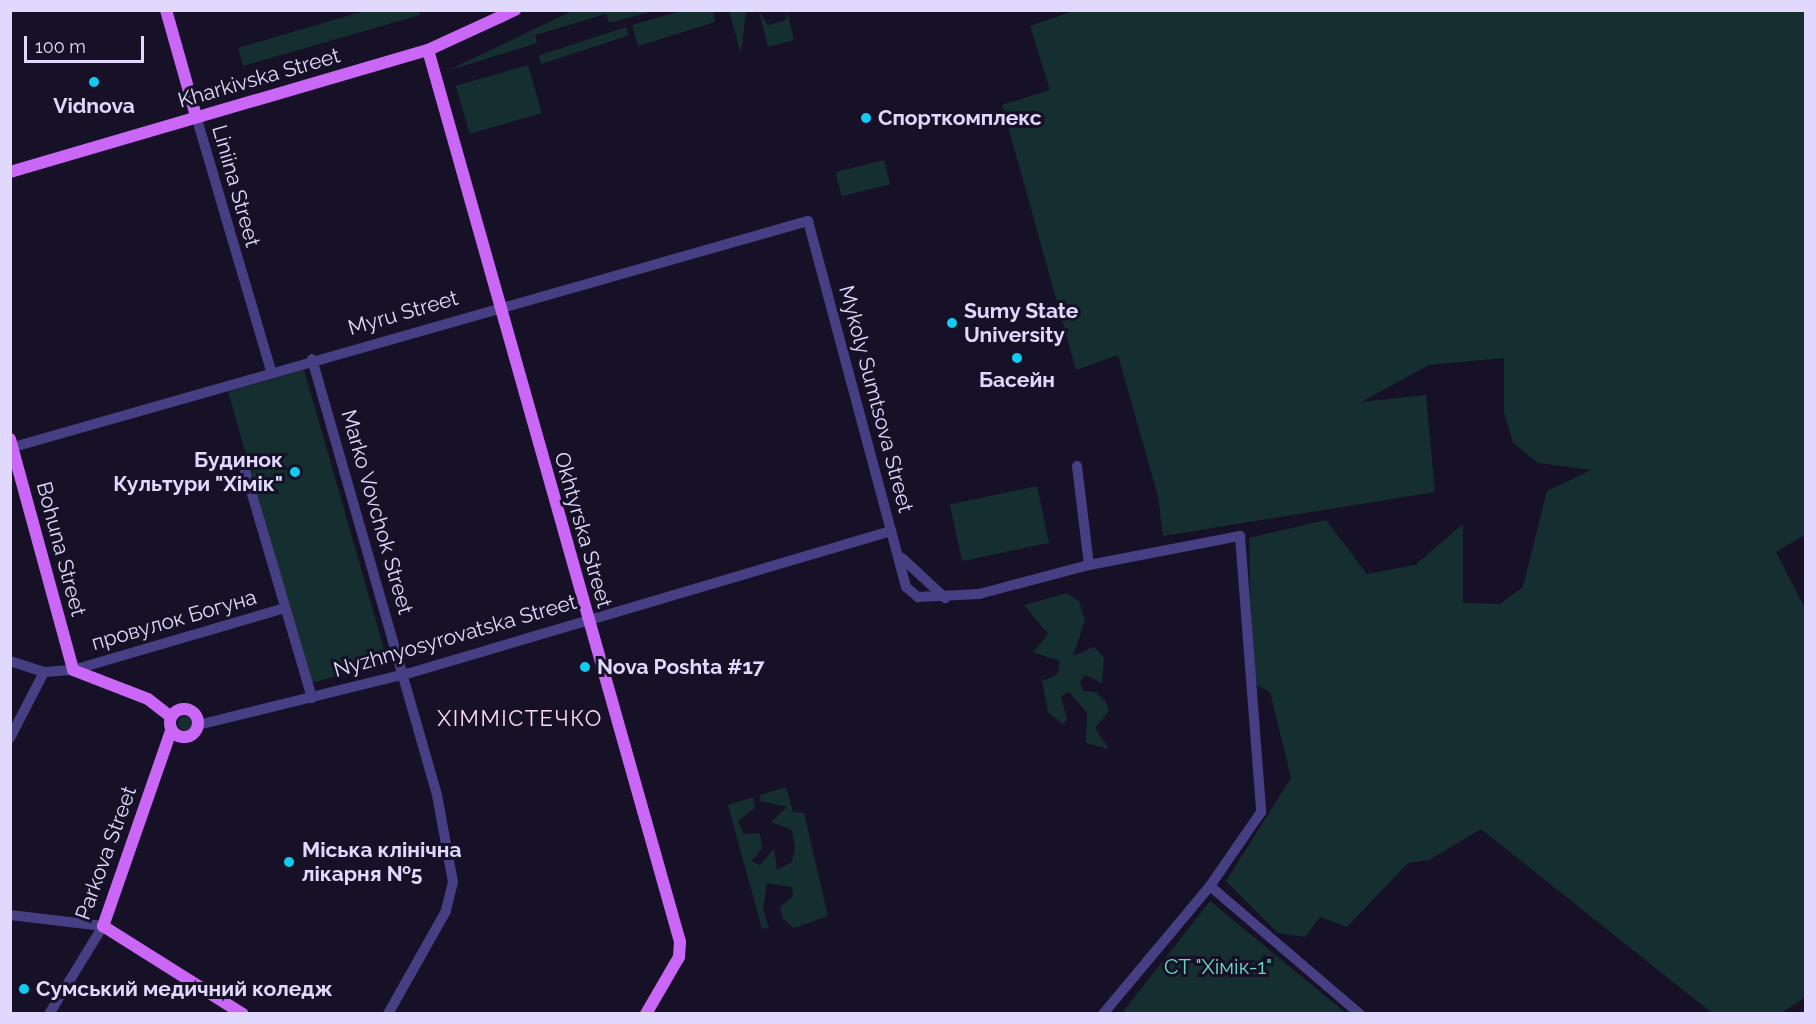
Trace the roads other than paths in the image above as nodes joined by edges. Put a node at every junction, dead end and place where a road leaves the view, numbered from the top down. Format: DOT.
graph roads {
  1 [pos="166,10"];
  2 [pos="515,10"];
  3 [pos="428,50"];
  4 [pos="196,116"];
  5 [pos="10,172"];
  6 [pos="808,221"];
  7 [pos="500,306"];
  8 [pos="312,359"];
  9 [pos="271,370"];
  10 [pos="11,444"];
  11 [pos="1077,466"];
  12 [pos="244,467"];
  13 [pos="891,531"];
  14 [pos="900,555"];
  15 [pos="1089,565"];
  16 [pos="947,599"];
  17 [pos="285,608"];
  18 [pos="587,618"];
  19 [pos="10,661"];
  20 [pos="73,670"];
  21 [pos="44,672"];
  22 [pos="404,675"];
  23 [pos="312,698"];
  24 [pos="171,717"];
  25 [pos="202,724"];
  26 [pos="171,731"];
  27 [pos="10,738"];
  28 [pos="1210,886"];
  29 [pos="10,915"];
  30 [pos="102,926"];
  31 [pos="55,1012"];
  32 [pos="243,1014"];
  33 [pos="388,1014"];
  34 [pos="646,1014"];
  35 [pos="1103,1014"];
  36 [pos="1360,1014"];
  1 -- 4 [label="main road, Liniina Street"];
  2 -- 3 [label="main road, Kharkivska Street"];
  3 -- 4 [label="main road, Kharkivska Street"];
  3 -- 7 [label="main road, Okhtyrska Street"];
  4 -- 5 [label="main road, Kharkivska Street"];
  4 -- 9 [label="street, Liniina Street"];
  6 -- 7 [label="street, Myru Street"];
  6 -- 13 [label="street, Mykoly Sumtsova Street"];
  7 -- 8 [label="street, Myru Street"];
  7 -- 18 [label="main road, Okhtyrska Street"];
  8 -- 9 [label="street, Myru Street"];
  8 -- 22 [label="street, Marko Vovchok Street"];
  9 -- 10 [label="street, Myru Street"];
  10 -- 20 [label="main road, Bohuna Street"];
  11 -- 15 [label="street"];
  12 -- 17 [label="street"];
  13 -- 14 [label="street, Mykoly Sumtsova Street"];
  13 -- 18 [label="street, Nyzhnyosyrovatska Street"];
  14 -- 16 [label="street"];
  14 -- 16 [label="street, Mykoly Sumtsova Street"];
  15 -- 16 [label="street"];
  15 -- 28 [label="street"];
  17 -- 20 [label="street, провулок Богуна"];
  17 -- 23 [label="street"];
  18 -- 22 [label="street, Nyzhnyosyrovatska Street"];
  18 -- 34 [label="main road, Okhtyrska Street"];
  19 -- 21 [label="street"];
  20 -- 21 [label="street"];
  20 -- 24 [label="main road"];
  21 -- 27 [label="street"];
  22 -- 23 [label="street, Nyzhnyosyrovatska Street"];
  22 -- 33 [label="street, Marko Vovchok Street"];
  23 -- 25 [label="street, Nyzhnyosyrovatska Street"];
  24 -- 25 [label="main road"];
  24 -- 26 [label="main road"];
  25 -- 26 [label="main road, Nyzhnyosyrovatska Street"];
  26 -- 30 [label="main road, Parkova Street"];
  28 -- 35 [label="street"];
  28 -- 36 [label="street"];
  29 -- 30 [label="street"];
  30 -- 31 [label="street, Parkova Street"];
  30 -- 32 [label="main road"];
}
